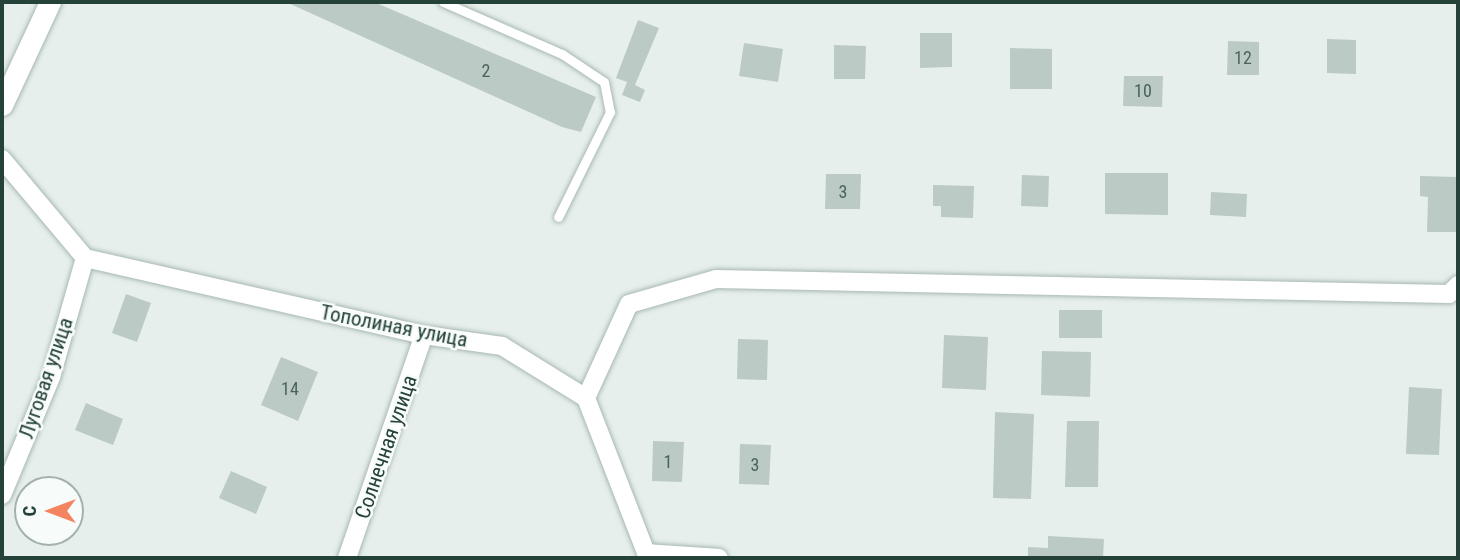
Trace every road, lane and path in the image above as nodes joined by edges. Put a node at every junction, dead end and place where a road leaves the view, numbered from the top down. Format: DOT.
graph roads {
  1 [pos="50,2"];
  2 [pos="443,2"];
  3 [pos="2,105"];
  4 [pos="2,159"];
  5 [pos="558,217"];
  6 [pos="85,258"];
  7 [pos="1458,285"];
  8 [pos="424,335"];
  9 [pos="586,398"];
  10 [pos="2,495"];
  11 [pos="646,555"];
  12 [pos="348,558"];
  13 [pos="719,558"];
  1 -- 3 [label="main road"];
  2 -- 5 [label="lane"];
  4 -- 6 [label="street"];
  6 -- 8 [label="street, Тополиная улица"];
  6 -- 10 [label="street, Луговая улица"];
  7 -- 9 [label="street"];
  8 -- 9 [label="street, Тополиная улица"];
  8 -- 12 [label="street, Солнечная улица"];
  9 -- 11 [label="street"];
  11 -- 13 [label="street"];
}
